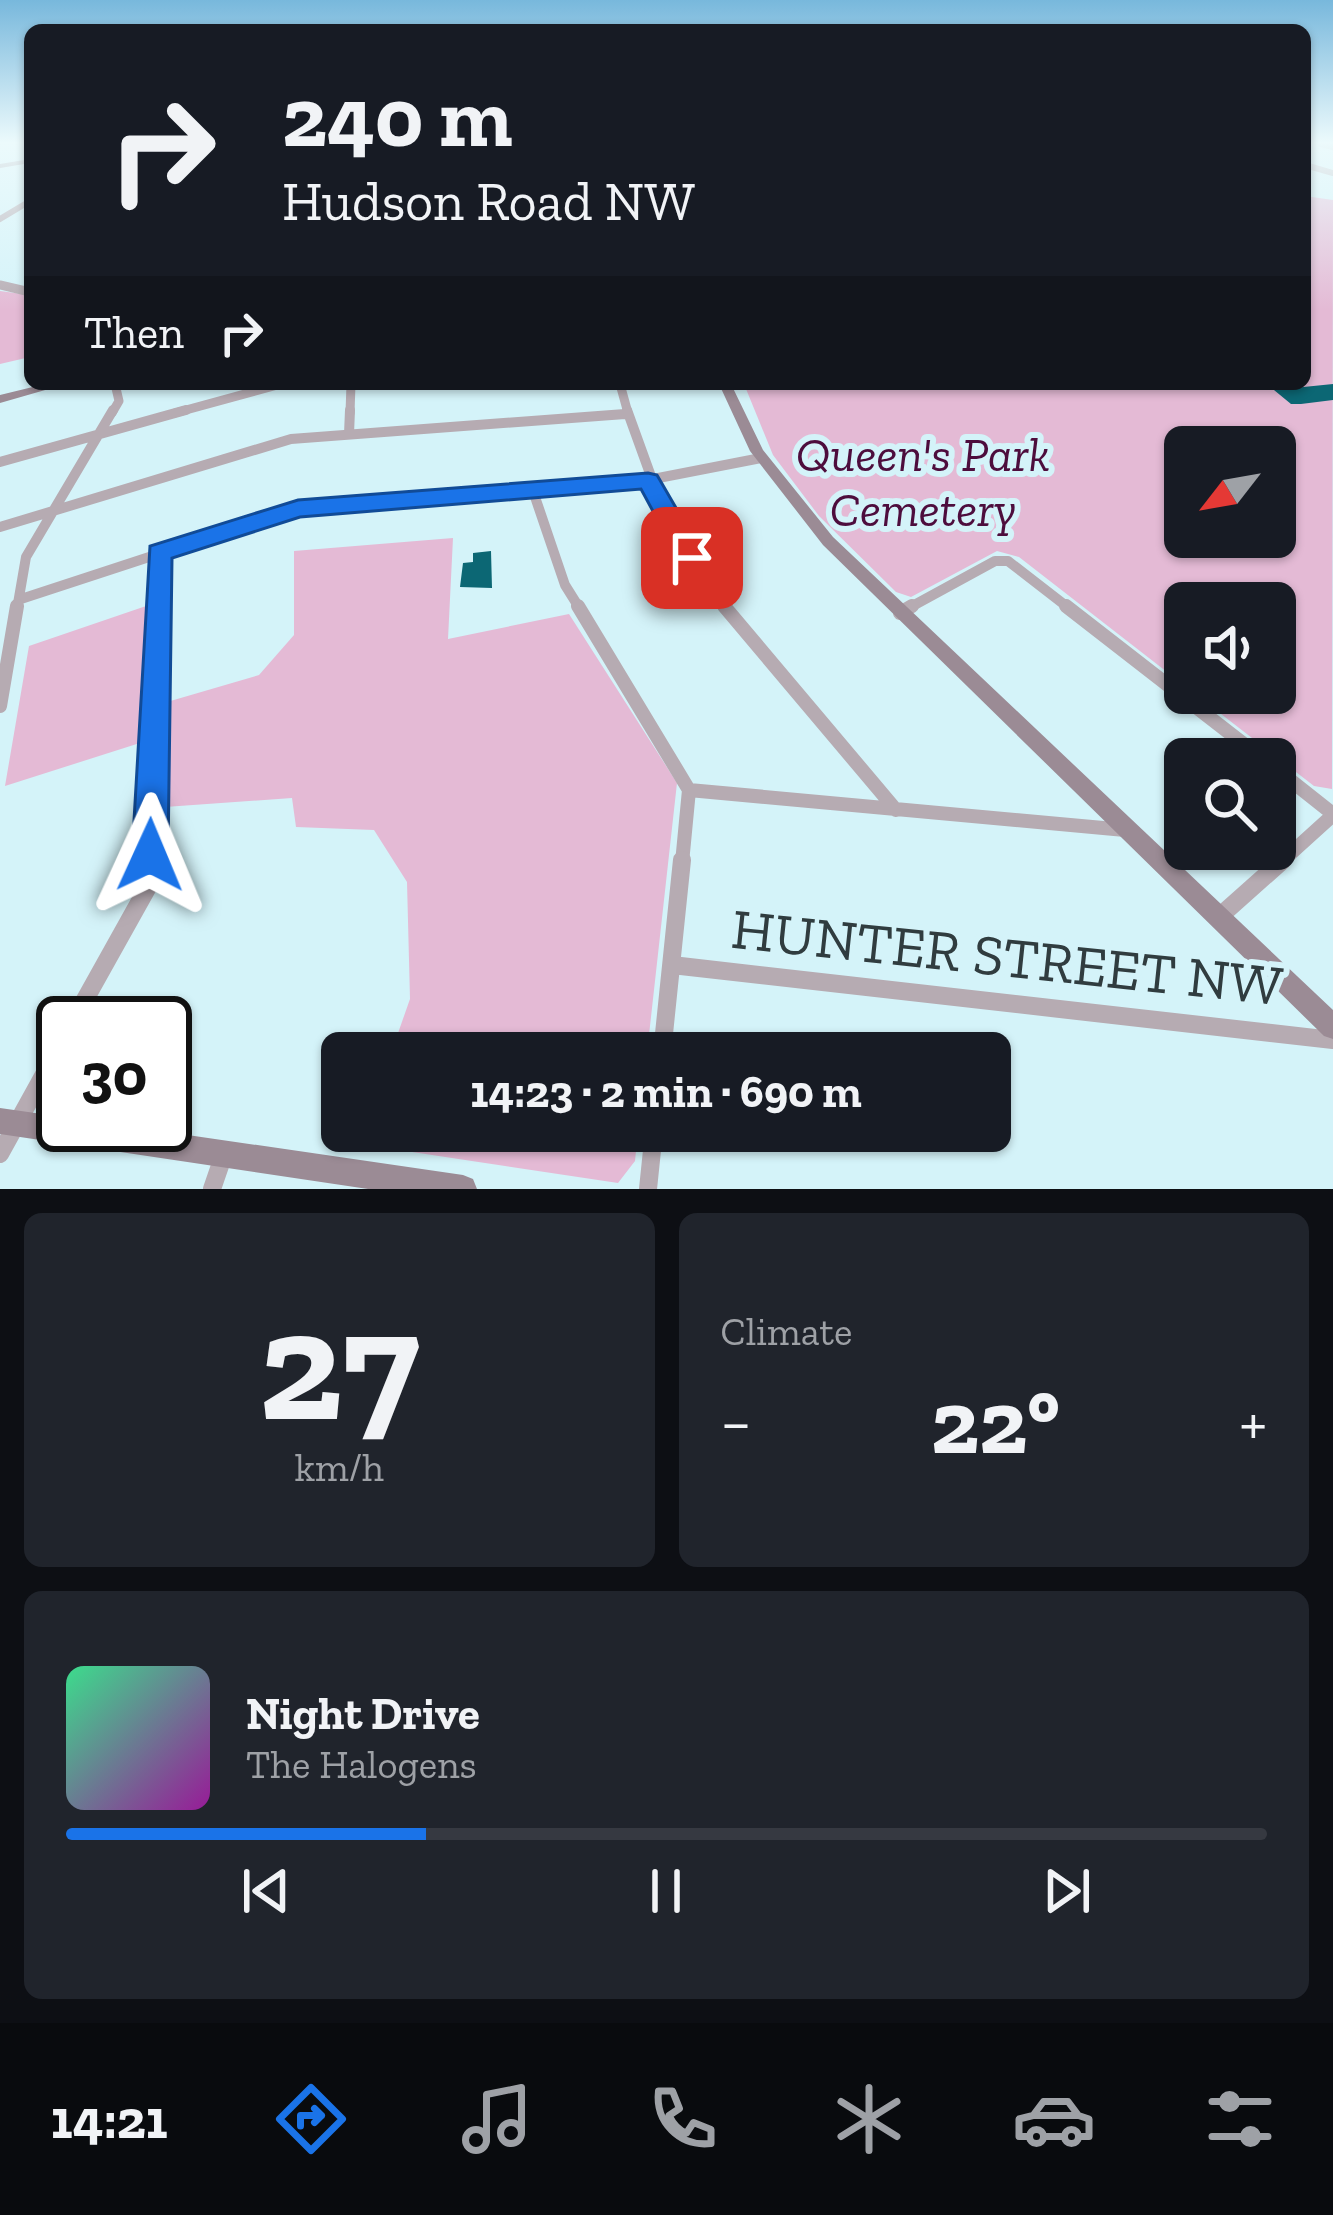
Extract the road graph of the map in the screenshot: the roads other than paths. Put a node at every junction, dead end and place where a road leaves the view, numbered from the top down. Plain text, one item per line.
1 (36, 390) edge
2 (116, 390) edge
3 (259, 390) edge
4 (351, 390) edge
5 (621, 390) edge
6 (728, 390) edge
7 (0, 399) edge
8 (626, 414) junction
9 (349, 434) junction
10 (98, 435) junction
11 (761, 458) junction
12 (0, 462) edge
13 (648, 480) junction
14 (533, 491) junction
15 (55, 511) junction
16 (0, 527) edge
17 (159, 553) junction
18 (21, 599) junction
19 (900, 613) junction
20 (0, 706) edge
21 (1236, 738) edge
22 (1296, 785) edge
23 (689, 790) junction
24 (896, 810) junction
25 (1333, 815) edge
26 (1126, 830) junction
27 (1218, 918) junction
28 (672, 965) junction
29 (88, 996) edge
30 (1333, 1027) edge
31 (664, 1032) edge
32 (1333, 1040) edge
33 (36, 1080) edge
34 (8, 1122) edge
35 (652, 1152) edge
36 (0, 1154) edge
37 (223, 1157) junction
38 (414, 1186) edge
39 (212, 1189) edge
40 (463, 1189) edge
41 (648, 1189) edge

1 - 7 street
2 - 10 street
3 - 10 street
4 - 9 street
5 - 8 street
6 - 11 street
8 - 9 street
8 - 13 street
9 - 15 street
10 - 12 street
10 - 15 street
11 - 13 street
11 - 19 street
13 - 14 street
13 - 24 street
14 - 17 street
14 - 23 street
15 - 16 street
15 - 18 street
17 - 18 street
17 - 29 street
18 - 20 street
19 - 21 street
19 - 26 street
22 - 25 street
23 - 24 street
23 - 28 street
24 - 26 street
25 - 27 street
26 - 27 street
27 - 30 street
28 - 31 street
28 - 32 street, HUNTER STREET NW
33 - 34 street
34 - 36 street
34 - 37 street
35 - 41 street
37 - 38 street
37 - 39 street
38 - 40 street

